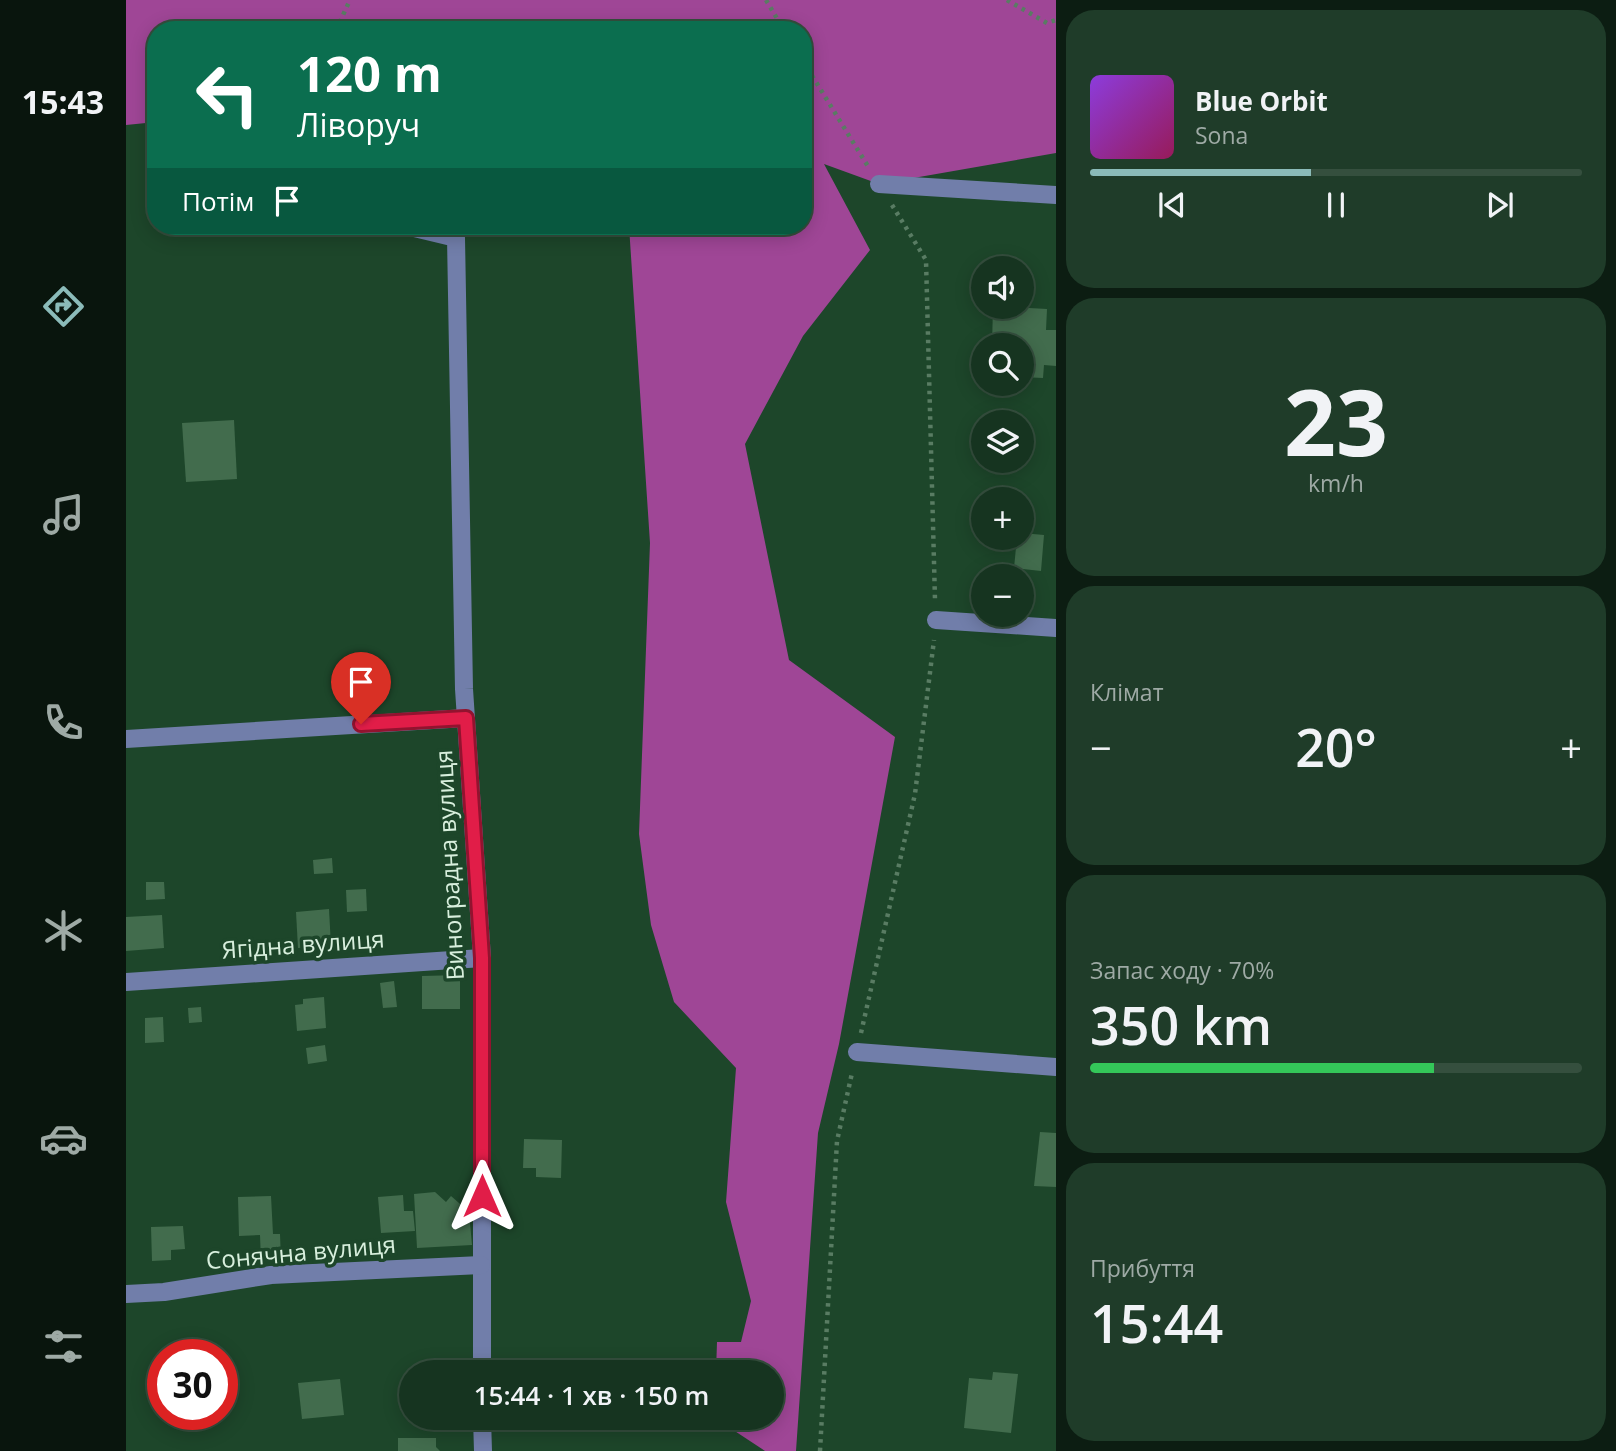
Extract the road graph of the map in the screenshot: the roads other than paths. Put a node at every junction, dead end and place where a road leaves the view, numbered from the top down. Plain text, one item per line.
1 (879, 184) road end
2 (1056, 195) edge
3 (444, 235) edge
4 (936, 620) road end
5 (1056, 628) edge
6 (466, 718) junction
7 (126, 739) edge
8 (482, 958) junction
9 (126, 982) edge
10 (857, 1052) road end
11 (1056, 1067) edge
12 (481, 1265) junction
13 (126, 1294) edge
14 (482, 1360) edge
15 (482, 1430) edge
16 (483, 1451) edge

1 - 2 street
3 - 6 street, Виноградна вулиця
4 - 5 street
6 - 7 street
6 - 8 street, Виноградна вулиця
8 - 9 street, Ягідна вулиця
8 - 12 street, Виноградна вулиця
10 - 11 street
12 - 13 street, Сонячна вулиця
12 - 14 street, Виноградна вулиця
15 - 16 street

